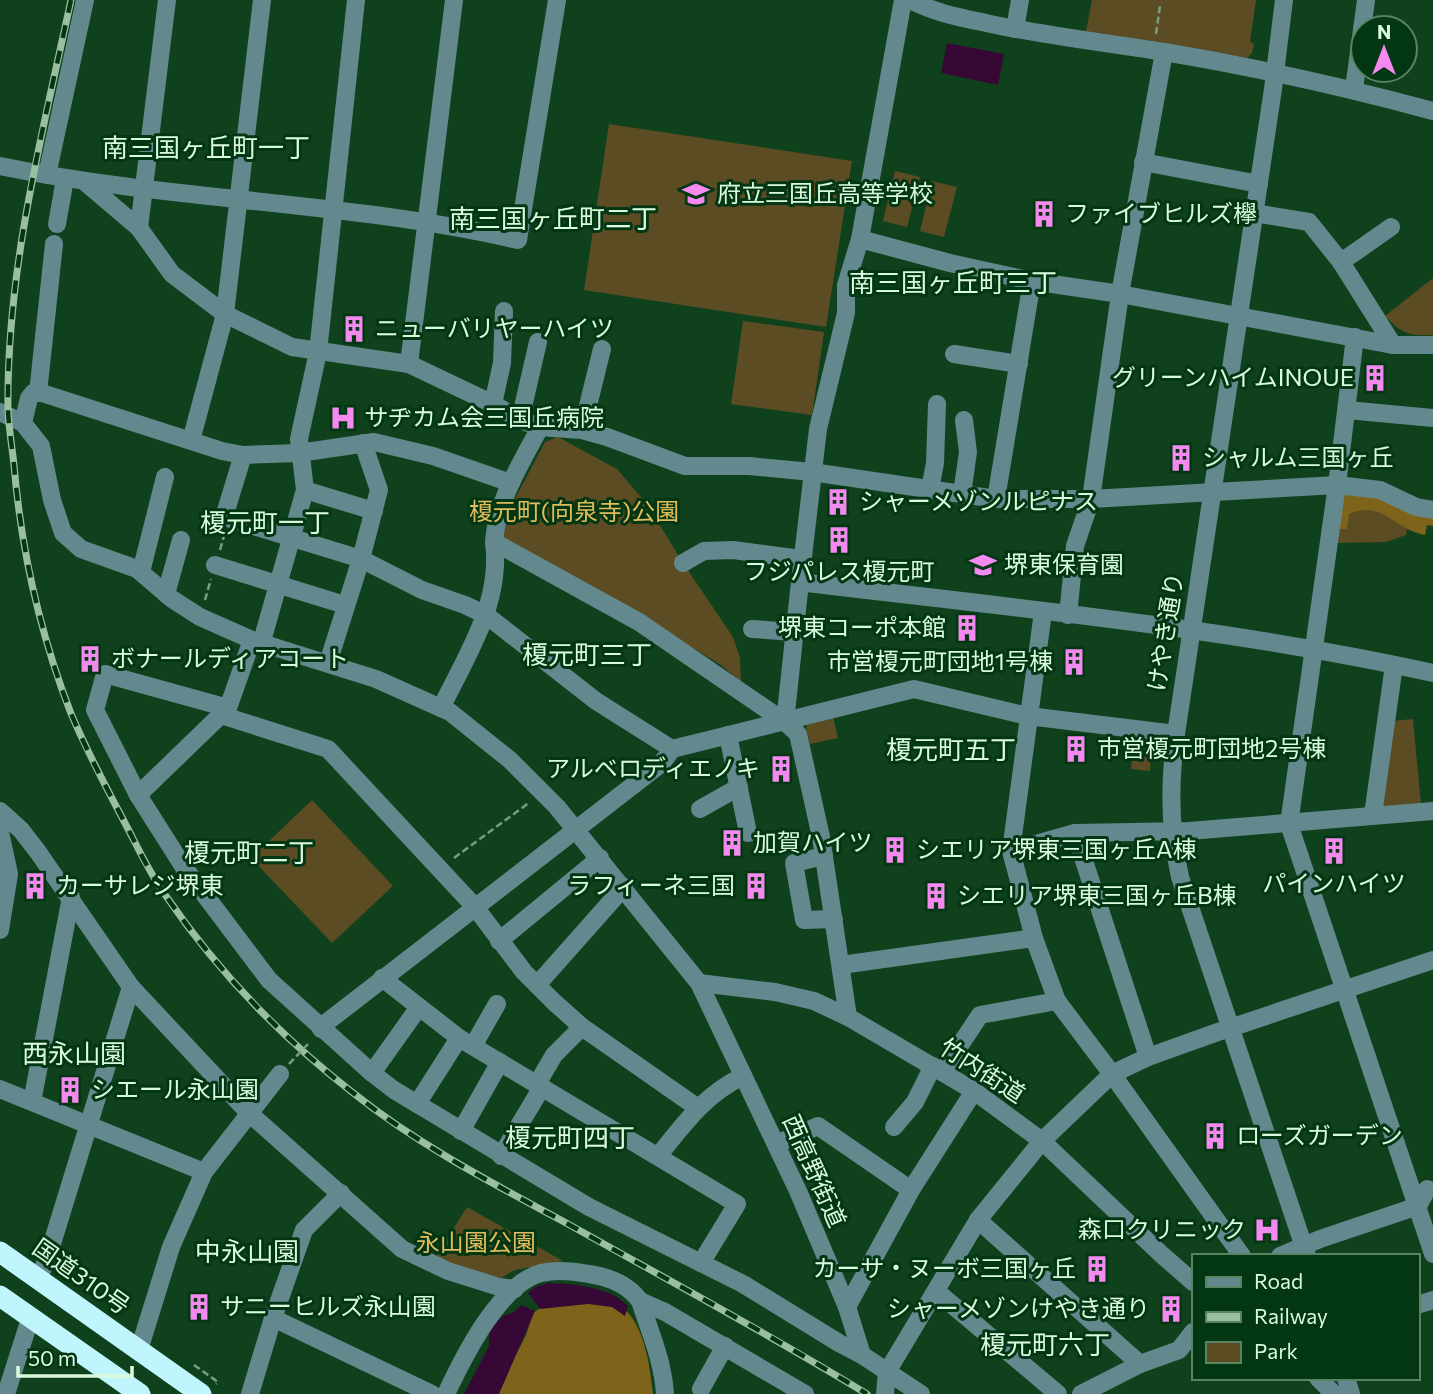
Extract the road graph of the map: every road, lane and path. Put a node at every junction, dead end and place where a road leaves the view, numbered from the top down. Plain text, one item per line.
1 (85, 0) edge
2 (167, 0) edge
3 (262, 0) edge
4 (356, 0) edge
5 (454, 0) edge
6 (557, 0) edge
7 (903, 0) edge
8 (910, 0) edge
9 (1020, 0) edge
10 (1284, 0) edge
11 (1366, 0) edge
12 (1160, 6) dead end
13 (1157, 25) dead end
14 (1015, 29) junction
15 (1164, 52) junction
16 (1275, 73) junction
17 (1354, 89) junction
18 (1433, 111) edge
19 (1143, 162) junction
20 (8, 167) edge
21 (47, 176) junction
22 (65, 179) junction
23 (86, 183) junction
24 (1259, 184) junction
25 (144, 188) junction
26 (238, 199) junction
27 (334, 209) junction
28 (1254, 213) junction
29 (426, 223) junction
30 (57, 224) dead end
31 (1391, 227) dead end
32 (139, 228) junction
33 (860, 239) junction
34 (54, 244) dead end
35 (1341, 262) junction
36 (1032, 281) junction
37 (1119, 294) junction
38 (504, 311) dead end
39 (225, 314) junction
40 (1238, 315) junction
41 (1354, 337) junction
42 (538, 342) dead end
43 (1393, 345) junction
44 (1433, 345) edge
45 (602, 349) dead end
46 (318, 352) junction
47 (954, 354) dead end
48 (410, 364) junction
49 (1019, 364) junction
50 (37, 393) junction
51 (493, 404) junction
52 (937, 404) dead end
53 (1347, 410) junction
54 (0, 412) edge
55 (1433, 418) edge
56 (520, 420) junction
57 (964, 420) dead end
58 (23, 423) junction
59 (540, 428) junction
60 (582, 430) junction
61 (192, 436) dead end
62 (363, 443) junction
63 (299, 453) junction
64 (243, 455) junction
65 (812, 472) junction
66 (165, 477) dead end
67 (511, 483) junction
68 (1337, 485) junction
69 (305, 489) junction
70 (930, 489) junction
71 (1213, 491) junction
72 (962, 494) junction
73 (996, 499) junction
74 (1091, 499) junction
75 (1433, 510) edge
76 (374, 511) junction
77 (293, 539) junction
78 (181, 540) dead end
79 (494, 541) junction
80 (361, 559) junction
81 (801, 559) junction
82 (682, 563) dead end
83 (215, 565) dead end
84 (141, 572) junction
85 (800, 582) junction
86 (279, 584) junction
87 (166, 594) junction
88 (345, 605) junction
89 (1043, 612) junction
90 (486, 615) junction
91 (1068, 615) junction
92 (752, 629) dead end
93 (1191, 629) junction
94 (794, 632) junction
95 (257, 641) junction
96 (1314, 649) junction
97 (328, 663) junction
98 (1394, 665) junction
99 (1433, 673) edge
100 (441, 708) junction
101 (225, 711) junction
102 (1028, 716) junction
103 (785, 722) junction
104 (1176, 734) junction
105 (728, 735) junction
106 (672, 749) junction
107 (739, 787) junction
108 (542, 792) junction
109 (138, 795) junction
110 (700, 809) dead end
111 (0, 811) edge
112 (1433, 811) edge
113 (1373, 815) junction
114 (1289, 824) junction
115 (576, 829) junction
116 (1172, 831) junction
117 (0, 832) edge
118 (748, 833) dead end
119 (1075, 833) junction
120 (1011, 851) junction
121 (824, 856) junction
122 (600, 858) junction
123 (440, 869) junction
124 (624, 887) junction
125 (71, 897) junction
126 (474, 907) junction
127 (834, 919) junction
128 (0, 930) edge
129 (1034, 938) junction
130 (499, 941) junction
131 (1433, 960) edge
132 (841, 965) junction
133 (382, 978) junction
134 (699, 983) junction
135 (537, 985) junction
136 (131, 987) junction
137 (1345, 990) junction
138 (1057, 1001) junction
139 (497, 1004) dead end
140 (419, 1007) junction
141 (848, 1017) junction
142 (582, 1027) junction
143 (1231, 1028) junction
144 (321, 1029) junction
145 (466, 1042) junction
146 (308, 1044) dead end
147 (1148, 1057) junction
148 (500, 1062) junction
149 (284, 1069) joint
150 (937, 1069) junction
151 (372, 1073) junction
152 (1112, 1074) junction
153 (743, 1076) junction
154 (540, 1086) junction
155 (0, 1089) edge
156 (974, 1091) junction
157 (32, 1102) junction
158 (417, 1104) junction
159 (698, 1108) junction
160 (249, 1112) junction
161 (88, 1125) junction
162 (894, 1127) dead end
163 (461, 1131) junction
164 (1042, 1141) junction
165 (776, 1144) junction
166 (501, 1156) junction
167 (658, 1156) junction
168 (204, 1172) junction
169 (1431, 1185) edge
170 (911, 1190) junction
171 (341, 1193) junction
172 (1418, 1206) junction
173 (978, 1220) junction
174 (1305, 1251) edge
175 (0, 1252) edge
176 (1241, 1254) edge
177 (1433, 1254) edge
178 (701, 1263) junction
179 (38, 1278) junction
180 (1192, 1281) edge
181 (515, 1289) junction
182 (936, 1291) junction
183 (0, 1296) edge
184 (640, 1301) junction
185 (847, 1307) junction
186 (272, 1318) junction
187 (30, 1319) junction
188 (1192, 1333) edge
189 (725, 1346) junction
190 (139, 1350) junction
191 (862, 1355) junction
192 (1140, 1364) junction
193 (194, 1365) dead end
194 (887, 1372) junction
195 (1320, 1380) edge
196 (209, 1388) edge
197 (701, 1389) dead end
198 (134, 1392) edge
199 (885, 1392) edge
200 (6, 1394) edge
201 (250, 1394) edge
202 (432, 1394) edge
203 (446, 1394) edge
204 (664, 1394) edge
205 (805, 1394) edge
206 (921, 1394) edge
207 (1058, 1394) edge
208 (1081, 1394) edge
209 (1334, 1394) edge

1 - 21 street
2 - 25 street
3 - 26 street
4 - 27 street
5 - 29 street
6 - 29 street
7 - 33 street
8 - 14 street
9 - 14 street
10 - 16 street, けやき通り
11 - 17 street
12 - 13 path
14 - 15 street
15 - 16 street
15 - 19 street
16 - 17 street
16 - 24 street, けやき通り
17 - 18 street
19 - 24 street
19 - 37 street
20 - 21 street
21 - 22 street
22 - 23 street
22 - 30 street
23 - 25 street
23 - 32 street
24 - 28 street, けやき通り
25 - 26 street
25 - 32 street
26 - 27 street
26 - 39 street
27 - 29 street
27 - 46 street
28 - 35 street
28 - 40 street, けやき通り
29 - 48 street
31 - 35 street
32 - 39 street
33 - 36 street
33 - 65 street
34 - 50 street
35 - 43 street
36 - 37 street
36 - 49 street
37 - 40 street
37 - 74 street
38 - 51 street
39 - 46 street
39 - 61 street
40 - 41 street
40 - 71 street, けやき通り
41 - 43 street
41 - 53 street
42 - 56 street
43 - 44 street
45 - 60 street
46 - 48 street
46 - 63 street
47 - 49 street
48 - 51 street
49 - 73 street
50 - 58 street
50 - 64 street
51 - 56 street
52 - 70 street
53 - 55 street
53 - 68 street
54 - 58 street
56 - 59 street
57 - 72 street
58 - 84 street, 西高野街道
59 - 60 street
59 - 67 street
60 - 65 street
62 - 63 street
62 - 67 street
62 - 76 street
63 - 64 street
63 - 69 street
64 - 77 street
65 - 70 street
65 - 81 street
66 - 84 street
67 - 79 street
68 - 71 street
68 - 75 street
68 - 96 street
69 - 76 street
69 - 77 street
70 - 72 street
71 - 74 street
71 - 93 street, けやき通り
72 - 73 street
73 - 74 street
74 - 91 street
76 - 80 street
77 - 80 street
77 - 86 street
78 - 87 street
79 - 90 street
79 - 103 street
80 - 88 street
80 - 90 street
81 - 82 street
81 - 85 street
83 - 86 street
84 - 87 street, 西高野街道
85 - 89 street
85 - 94 street
86 - 88 street
86 - 95 street
87 - 95 street, 西高野街道
88 - 97 street
89 - 91 street
89 - 102 street
90 - 100 street
90 - 106 street
91 - 93 street
92 - 94 street
93 - 96 street
93 - 104 street, けやき通り
94 - 103 street
95 - 97 street, 西高野街道
95 - 101 street
96 - 98 street
96 - 114 street
97 - 100 street, 西高野街道
98 - 99 street
98 - 113 street
100 - 108 street, 西高野街道
101 - 109 street
101 - 109 street
101 - 123 street
102 - 103 street
102 - 104 street
102 - 120 street
103 - 105 street
103 - 121 street
104 - 116 street, けやき通り
105 - 106 street
105 - 107 street
106 - 115 street
107 - 110 street
107 - 118 street
108 - 115 street, 西高野街道
108 - 123 path
109 - 144 street
111 - 125 street
112 - 113 street
113 - 114 street
114 - 116 street
114 - 137 street
115 - 122 street, 西高野街道
115 - 126 street
116 - 119 street
116 - 143 street, けやき通り
117 - 128 street
119 - 120 street
119 - 147 street
120 - 129 street
121 - 127 street
121 - 127 street
122 - 124 street, 西高野街道
122 - 130 street
123 - 126 street
124 - 134 street, 西高野街道
124 - 135 street
125 - 136 street
125 - 157 street
126 - 130 street
126 - 133 street
127 - 132 street
129 - 132 street
129 - 138 street
130 - 135 street
131 - 137 street
132 - 141 street
133 - 140 street
133 - 144 street
134 - 141 street, 竹内街道
134 - 153 street, 西高野街道
135 - 142 street
136 - 160 street
136 - 161 street
137 - 143 street
137 - 172 street
138 - 150 street
138 - 152 street
139 - 145 street
140 - 145 street
140 - 151 street
141 - 150 street, 竹内街道
142 - 154 street
142 - 159 street
143 - 147 street
143 - 174 street, けやき通り
144 - 151 street
145 - 148 street
145 - 158 street
146 - 149 path, bridge
147 - 152 street
148 - 154 street
148 - 163 street
149 - 160 street
150 - 156 street, 竹内街道
150 - 162 street
151 - 158 street
152 - 164 street
152 - 176 street
153 - 159 street
153 - 165 street, 西高野街道
154 - 166 street
154 - 167 street
155 - 157 street
156 - 164 street, 竹内街道
156 - 170 street
157 - 161 street
158 - 163 street
159 - 167 street
160 - 168 street
160 - 171 street
161 - 168 street
161 - 179 street
163 - 166 street
164 - 173 street
164 - 180 street, 竹内街道
165 - 170 street
165 - 185 street, 西高野街道
166 - 178 street
167 - 178 street
168 - 190 street
169 - 172 street
170 - 185 street
171 - 181 street
171 - 186 street
172 - 174 street
172 - 177 street
173 - 182 street
173 - 192 street
175 - 179 highway, 国道310号
178 - 191 street
179 - 190 highway, 国道310号
181 - 184 street
181 - 203 street
182 - 194 street
182 - 207 street
183 - 187 highway
184 - 189 street
184 - 204 street
185 - 191 street, 西高野街道
186 - 201 street
186 - 202 street
187 - 198 highway
187 - 200 street
188 - 192 street
189 - 197 street
189 - 205 street
190 - 196 highway, 国道310号
191 - 194 street
192 - 208 street
193 - 196 path
194 - 199 street
194 - 206 street
195 - 209 street

